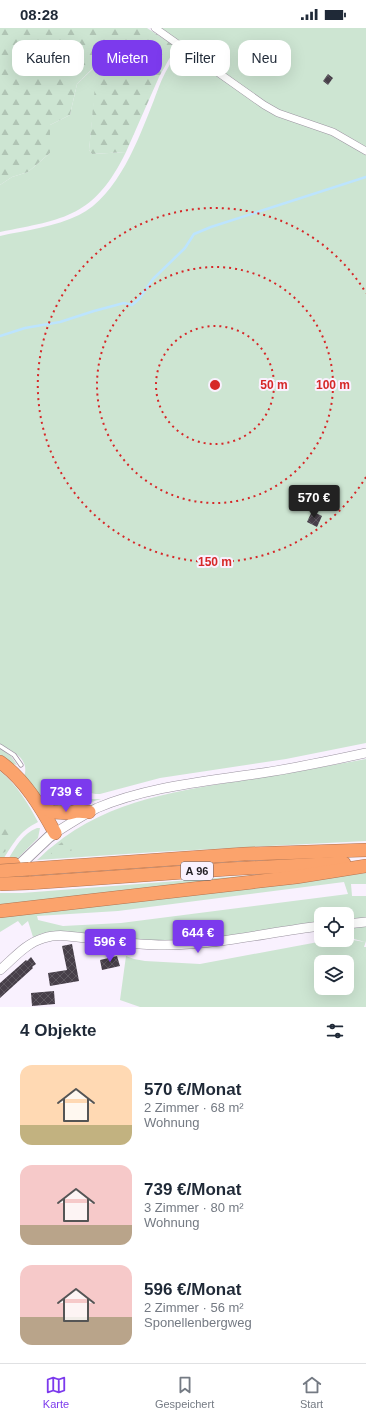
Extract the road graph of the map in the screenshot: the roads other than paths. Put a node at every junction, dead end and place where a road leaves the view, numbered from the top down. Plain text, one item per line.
1 (155, 28) edge
2 (366, 151) edge
3 (0, 746) edge
4 (366, 753) edge
5 (0, 762) edge
6 (21, 765) dead end
7 (37, 803) junction
8 (89, 812) junction
9 (55, 833) junction
10 (366, 850) edge
11 (366, 862) edge
12 (0, 864) edge
13 (366, 866) edge
14 (35, 869) junction
15 (0, 871) edge
16 (0, 884) edge
17 (0, 911) edge
18 (366, 922) edge
19 (354, 923) edge
20 (314, 927) edge
21 (0, 970) edge

1 - 2 street
3 - 6 lane
4 - 8 street
5 - 7 highway
7 - 8 highway
7 - 9 highway
8 - 9 street
9 - 16 main road
10 - 14 highway, A 96
11 - 16 highway, A 96, bridge
12 - 14 highway
13 - 17 highway, A 96
14 - 15 highway, A 96, bridge
18 - 19 street
20 - 21 street

